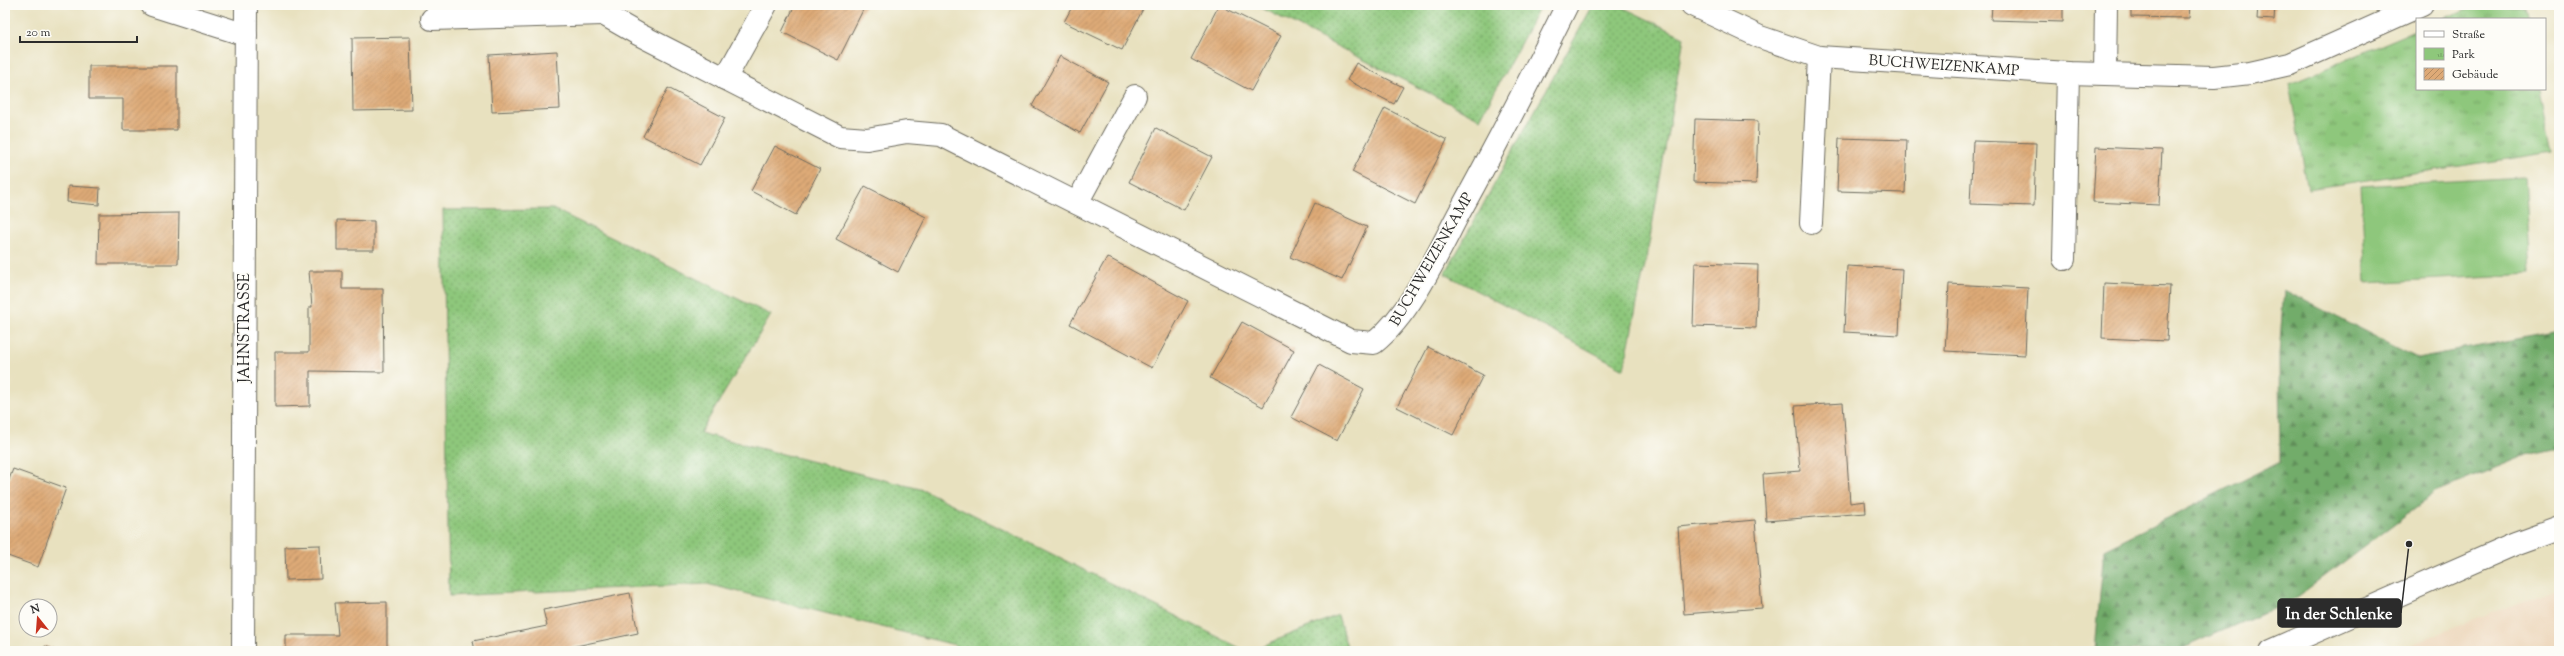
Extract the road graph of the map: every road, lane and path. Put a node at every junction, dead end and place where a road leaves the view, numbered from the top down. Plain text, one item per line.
1 (152, 5) edge
2 (246, 5) edge
3 (766, 5) edge
4 (1567, 5) edge
5 (1692, 5) edge
6 (2106, 5) edge
7 (2422, 5) edge
8 (603, 9) edge
9 (432, 20) dead end
10 (246, 35) junction
11 (1819, 57) junction
12 (2068, 73) junction
13 (2105, 74) junction
14 (725, 79) junction
15 (1135, 96) dead end
16 (1077, 203) junction
17 (1811, 223) dead end
18 (2064, 259) dead end
19 (2559, 528) edge
20 (243, 651) edge
21 (2271, 651) edge

1 - 10 street
2 - 10 street, JAHNSTRASSE
3 - 14 street
4 - 16 street, BUCHWEIZENKAMP
5 - 11 street, BUCHWEIZENKAMP
6 - 13 street
7 - 13 street, BUCHWEIZENKAMP
8 - 9 street, BUCHWEIZENKAMP
8 - 14 street, BUCHWEIZENKAMP
10 - 20 street, JAHNSTRASSE
11 - 12 street, BUCHWEIZENKAMP
11 - 17 street
12 - 13 street, BUCHWEIZENKAMP
12 - 18 street
14 - 16 street, BUCHWEIZENKAMP
15 - 16 street
19 - 21 street

